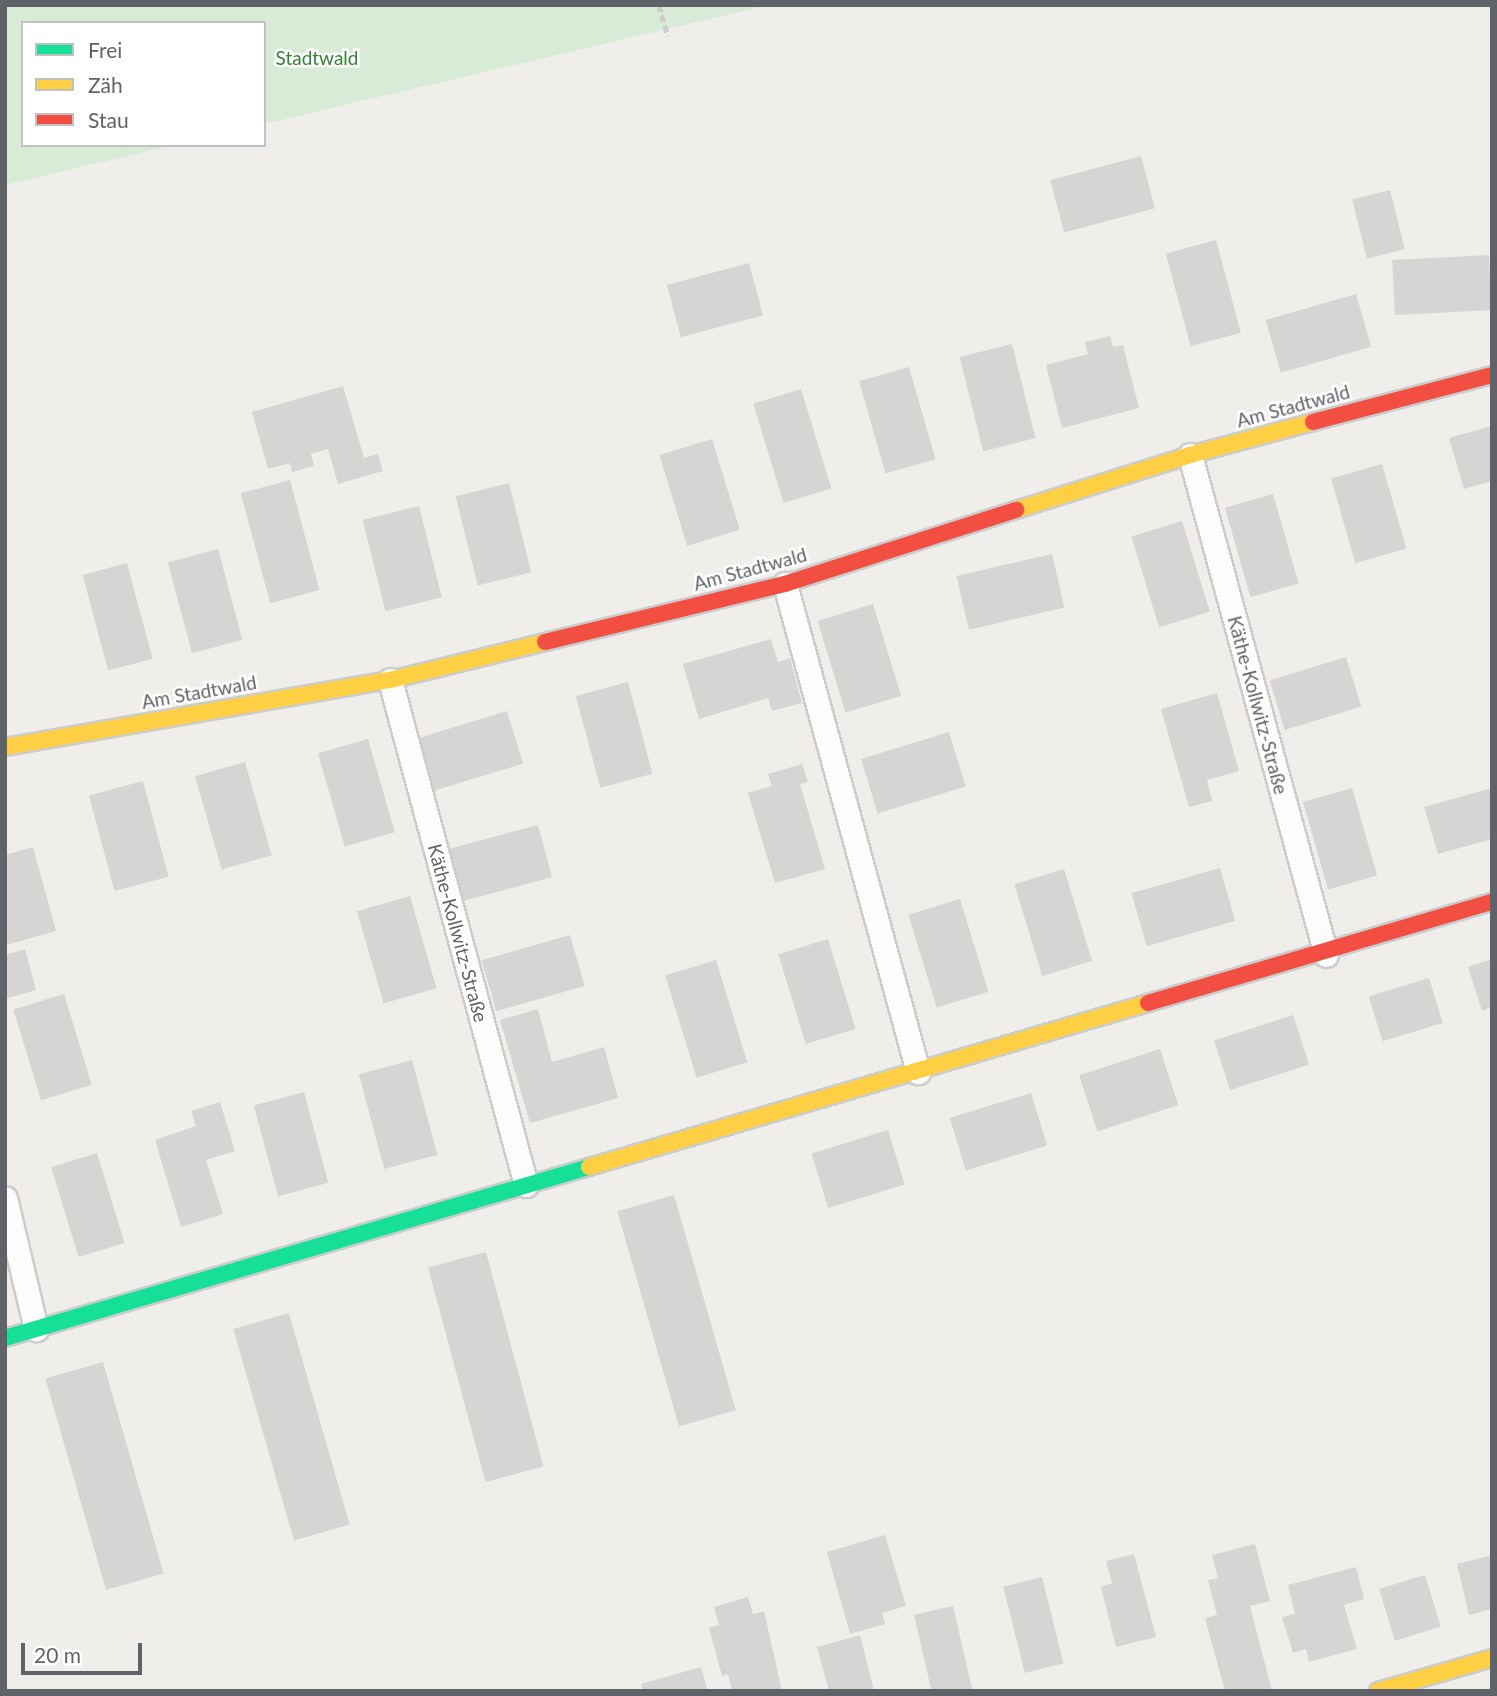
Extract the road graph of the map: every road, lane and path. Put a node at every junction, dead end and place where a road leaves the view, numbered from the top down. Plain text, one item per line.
1 (659, 5) edge
2 (668, 36) dead end
3 (1492, 375) edge
4 (1190, 455) junction
5 (785, 584) junction
6 (390, 680) junction
7 (5, 747) edge
8 (1492, 902) edge
9 (1326, 955) junction
10 (918, 1072) junction
11 (526, 1185) junction
12 (5, 1198) edge
13 (36, 1329) junction
14 (5, 1338) edge
15 (1492, 1658) edge
16 (1378, 1691) edge

1 - 2 path
3 - 4 street, Am Stadtwald
4 - 5 street, Am Stadtwald
4 - 9 lane, Käthe-Kollwitz-Straße
5 - 6 street, Am Stadtwald
5 - 10 lane
6 - 7 street, Am Stadtwald
6 - 11 lane, Käthe-Kollwitz-Straße
8 - 9 street
9 - 10 street
10 - 11 street
11 - 13 street
12 - 13 lane
13 - 14 street
15 - 16 street

